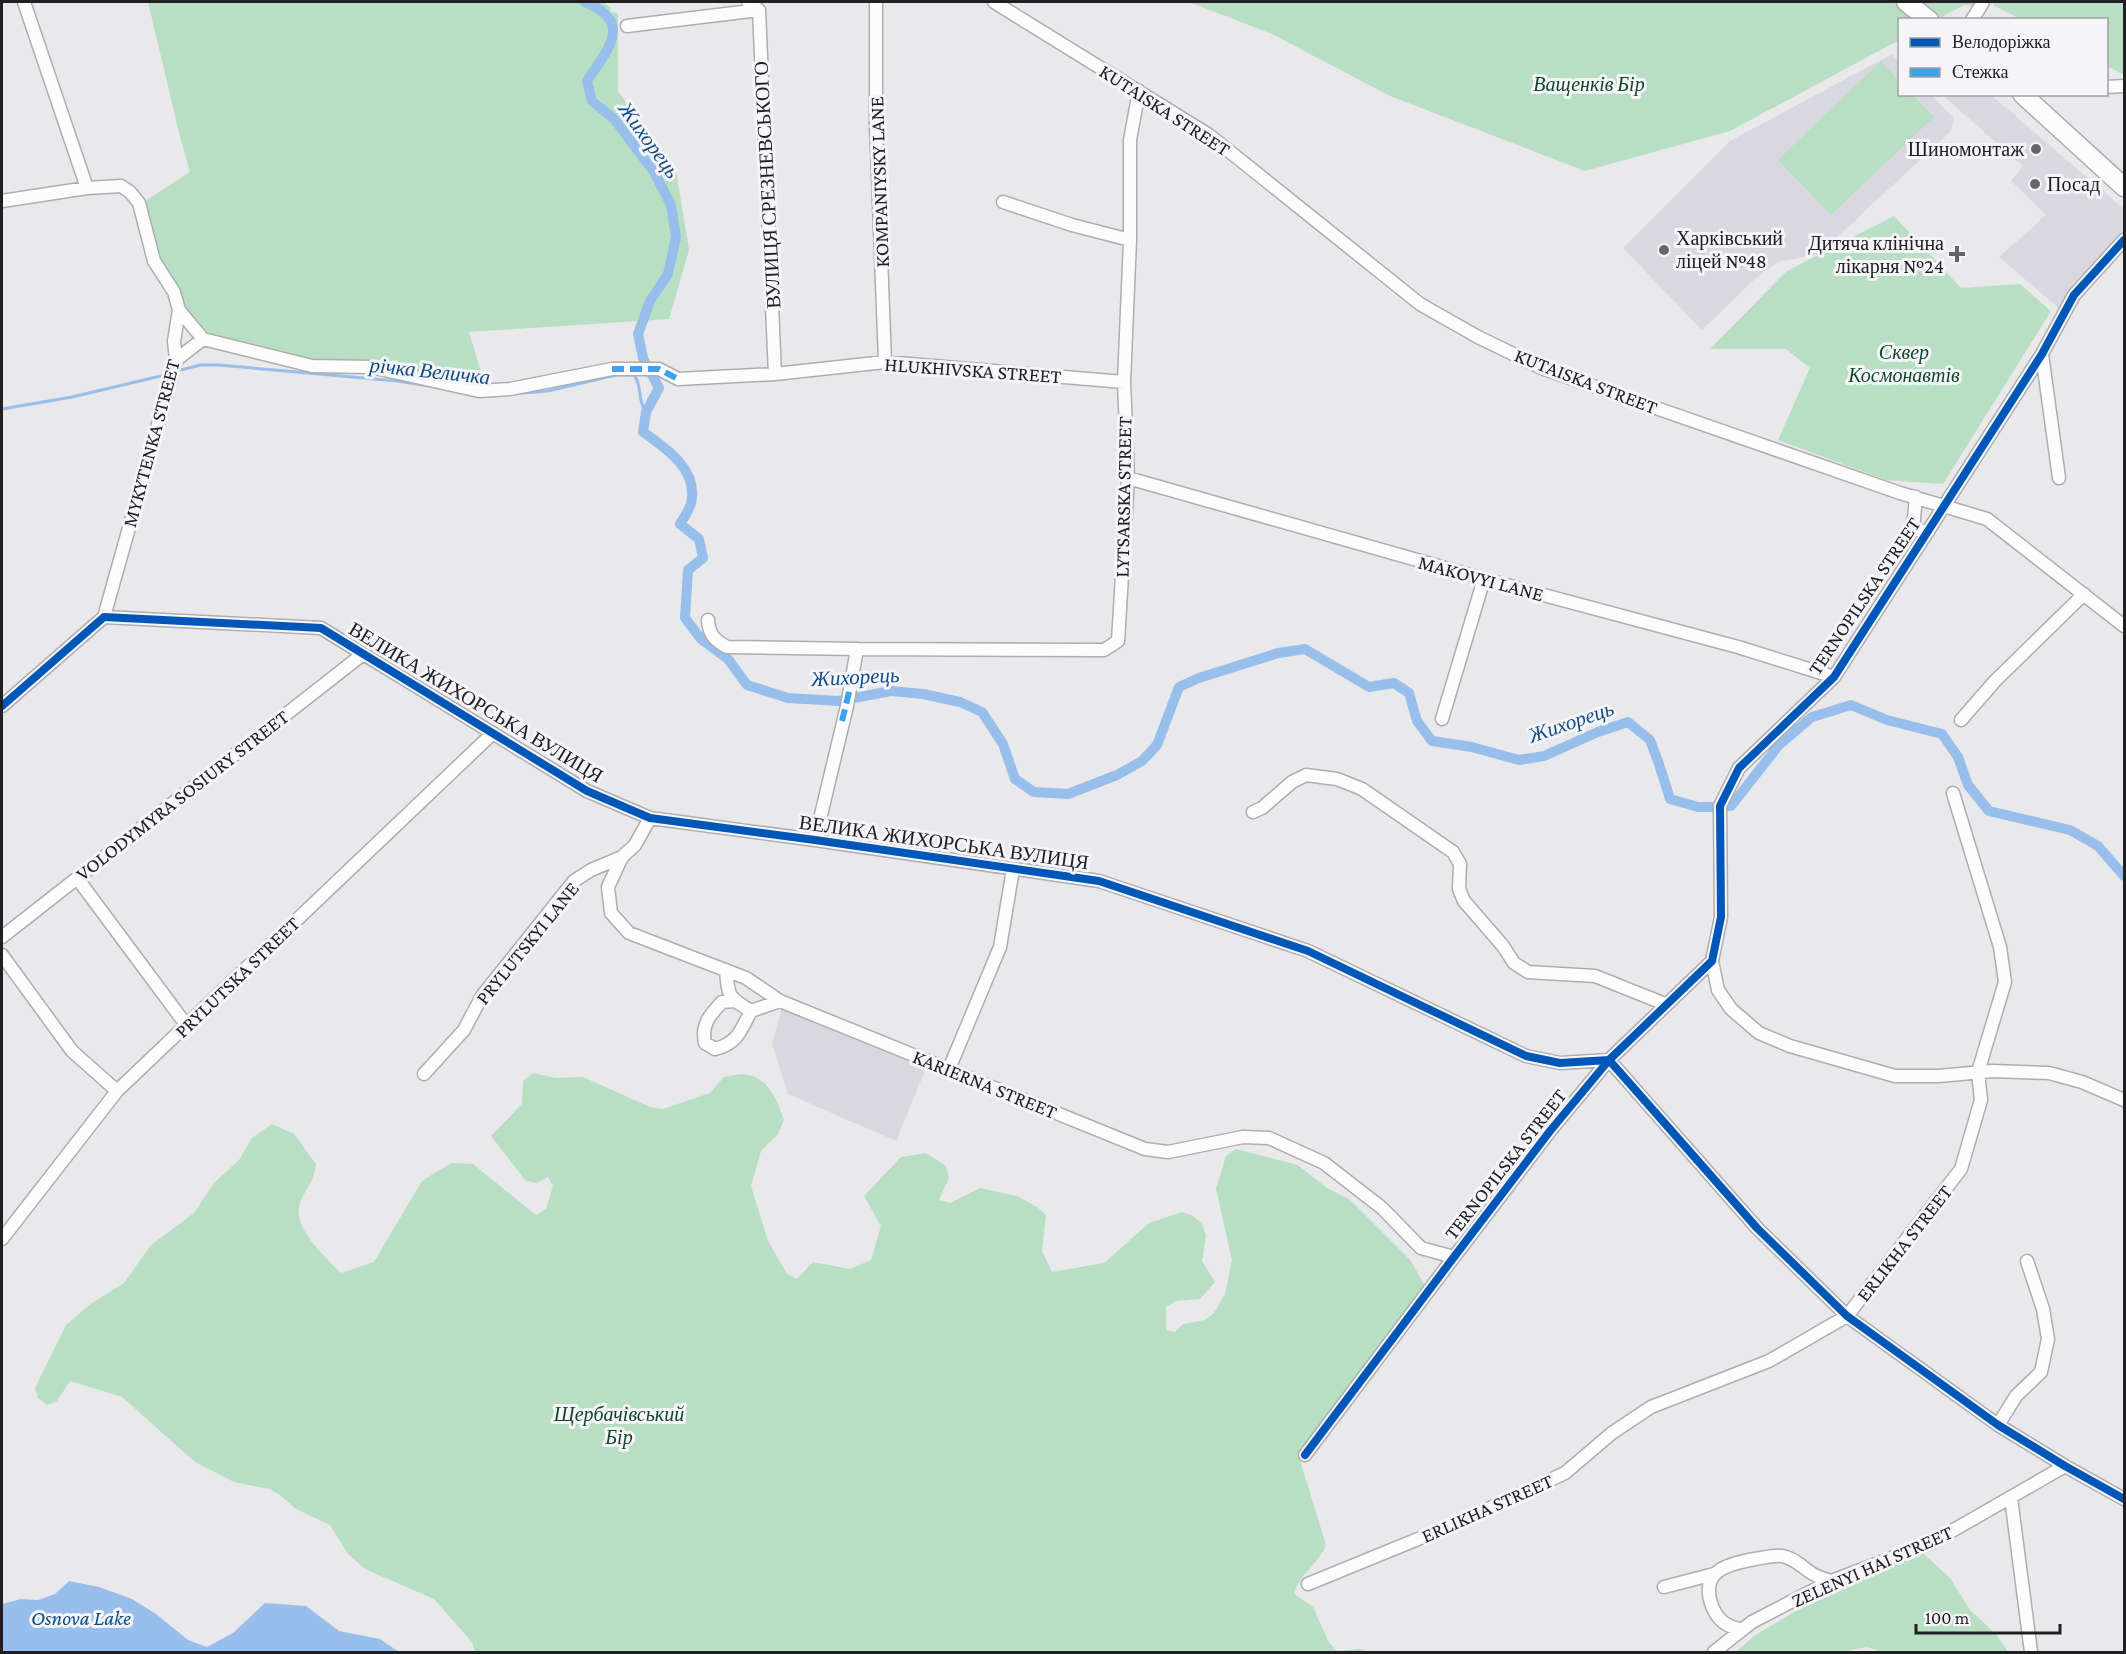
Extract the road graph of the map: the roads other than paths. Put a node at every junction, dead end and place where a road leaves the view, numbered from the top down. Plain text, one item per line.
1 (24, 2) edge
2 (748, 2) edge
3 (876, 2) edge
4 (994, 2) edge
5 (1906, 2) edge
6 (1983, 2) edge
7 (759, 10) junction
8 (1926, 18) edge
9 (1973, 18) edge
10 (627, 26) dead end
11 (2124, 86) edge
12 (2108, 87) edge
13 (1140, 91) junction
14 (2024, 96) edge
15 (2124, 187) edge
16 (87, 188) junction
17 (2, 201) edge
18 (1003, 202) dead end
19 (1130, 240) junction
20 (2124, 240) edge
21 (179, 310) junction
22 (203, 339) junction
23 (2042, 354) junction
24 (176, 360) junction
25 (885, 362) junction
26 (776, 374) junction
27 (1124, 382) junction
28 (1128, 478) junction
29 (2059, 478) dead end
30 (1906, 495) junction
31 (1945, 506) junction
32 (1928, 532) junction
33 (1484, 579) junction
34 (2084, 594) junction
35 (104, 617) junction
36 (708, 620) dead end
37 (2124, 626) edge
38 (857, 649) junction
39 (363, 654) junction
40 (1834, 676) junction
41 (2, 706) edge
42 (1442, 719) dead end
43 (1961, 720) dead end
44 (493, 733) junction
45 (1953, 793) dead end
46 (1253, 812) dead end
47 (650, 818) junction
48 (815, 840) junction
49 (622, 857) junction
50 (1013, 869) junction
51 (76, 878) junction
52 (2, 937) edge
53 (2, 955) edge
54 (1712, 961) junction
55 (726, 970) junction
56 (734, 1001) junction
57 (780, 1001) junction
58 (1665, 1004) junction
59 (751, 1011) junction
60 (187, 1026) junction
61 (1609, 1060) junction
62 (949, 1069) junction
63 (1978, 1072) junction
64 (424, 1074) dead end
65 (117, 1091) junction
66 (2124, 1100) edge
67 (2, 1239) edge
68 (1454, 1257) junction
69 (2027, 1261) dead end
70 (1847, 1316) junction
71 (1998, 1425) junction
72 (1305, 1455) dead end
73 (2065, 1466) junction
74 (2011, 1498) junction
75 (2124, 1499) edge
76 (1714, 1574) junction
77 (1831, 1581) junction
78 (1308, 1584) dead end
79 (1664, 1587) dead end
80 (1742, 1630) junction
81 (1714, 1653) edge
82 (2031, 1653) edge

1 - 16 street
2 - 7 street
3 - 25 street, KOMPANIYSKY LANE
4 - 13 street, KUTAISKA STREET
5 - 8 highway
6 - 9 street
7 - 10 street
7 - 26 street, ВУЛИЦЯ СРЕЗНЕВСЬКОГО
11 - 12 street
13 - 19 street, LYTSARSKA STREET
13 - 30 street, KUTAISKA STREET
14 - 15 highway
16 - 17 street
16 - 21 street
18 - 19 street
19 - 27 street, LYTSARSKA STREET
20 - 23 street, TERNOPILSKA STREET
21 - 22 street
21 - 24 street, MYKYTENKA STREET
22 - 24 street
22 - 26 street, HLUKHIVSKA STREET
23 - 29 street
23 - 31 street, TERNOPILSKA STREET
24 - 35 street, MYKYTENKA STREET
25 - 26 street, HLUKHIVSKA STREET
25 - 27 street, HLUKHIVSKA STREET
27 - 28 street, LYTSARSKA STREET
28 - 33 street, MAKOVYI LANE
28 - 38 street, LYTSARSKA STREET
30 - 31 street, KUTAISKA STREET
30 - 32 street
31 - 32 street, TERNOPILSKA STREET
31 - 34 street, KUTAISKA STREET
32 - 40 street, TERNOPILSKA STREET
33 - 40 street, MAKOVYI LANE
33 - 42 street
34 - 37 street, KUTAISKA STREET
34 - 43 street
35 - 39 street, ВЕЛИКА ЖИХОРСЬКА ВУЛИЦЯ
35 - 41 street
36 - 38 street, LYTSARSKA STREET
38 - 48 street
39 - 44 street, ВЕЛИКА ЖИХОРСЬКА ВУЛИЦЯ
39 - 51 street, VOLODYMYRA SOSIURY STREET
40 - 54 street, TERNOPILSKA STREET
44 - 47 street, ВЕЛИКА ЖИХОРСЬКА ВУЛИЦЯ
44 - 60 street, PRYLUTSKA STREET
45 - 63 street, ERLIKHA STREET
46 - 58 street
47 - 48 street, ВЕЛИКА ЖИХОРСЬКА ВУЛИЦЯ
47 - 49 street, KARIERNA STREET
48 - 50 street, ВЕЛИКА ЖИХОРСЬКА ВУЛИЦЯ
49 - 55 street, KARIERNA STREET
49 - 64 street, PRYLUTSKYI LANE
50 - 61 street, ВЕЛИКА ЖИХОРСЬКА ВУЛИЦЯ
50 - 62 street
51 - 52 street, VOLODYMYRA SOSIURY STREET
51 - 60 street
53 - 65 street
54 - 58 street, TERNOPILSKA STREET
54 - 63 street
55 - 56 street
55 - 57 street, KARIERNA STREET
56 - 59 street
56 - 59 street
57 - 59 street
57 - 62 street, KARIERNA STREET
58 - 61 street, TERNOPILSKA STREET
60 - 65 street, PRYLUTSKA STREET
61 - 68 street, TERNOPILSKA STREET
61 - 70 street
62 - 68 street, KARIERNA STREET
63 - 66 street
63 - 70 street, ERLIKHA STREET
65 - 67 street, PRYLUTSKA STREET
68 - 72 street, TERNOPILSKA STREET
69 - 71 street
70 - 71 street
70 - 78 street, ERLIKHA STREET
71 - 73 street
73 - 74 street, ZELENYI HAI STREET
73 - 75 street
74 - 77 street, ZELENYI HAI STREET
74 - 82 street
76 - 77 street
76 - 79 street
76 - 80 street
77 - 80 street, ZELENYI HAI STREET
80 - 81 street, ZELENYI HAI STREET

